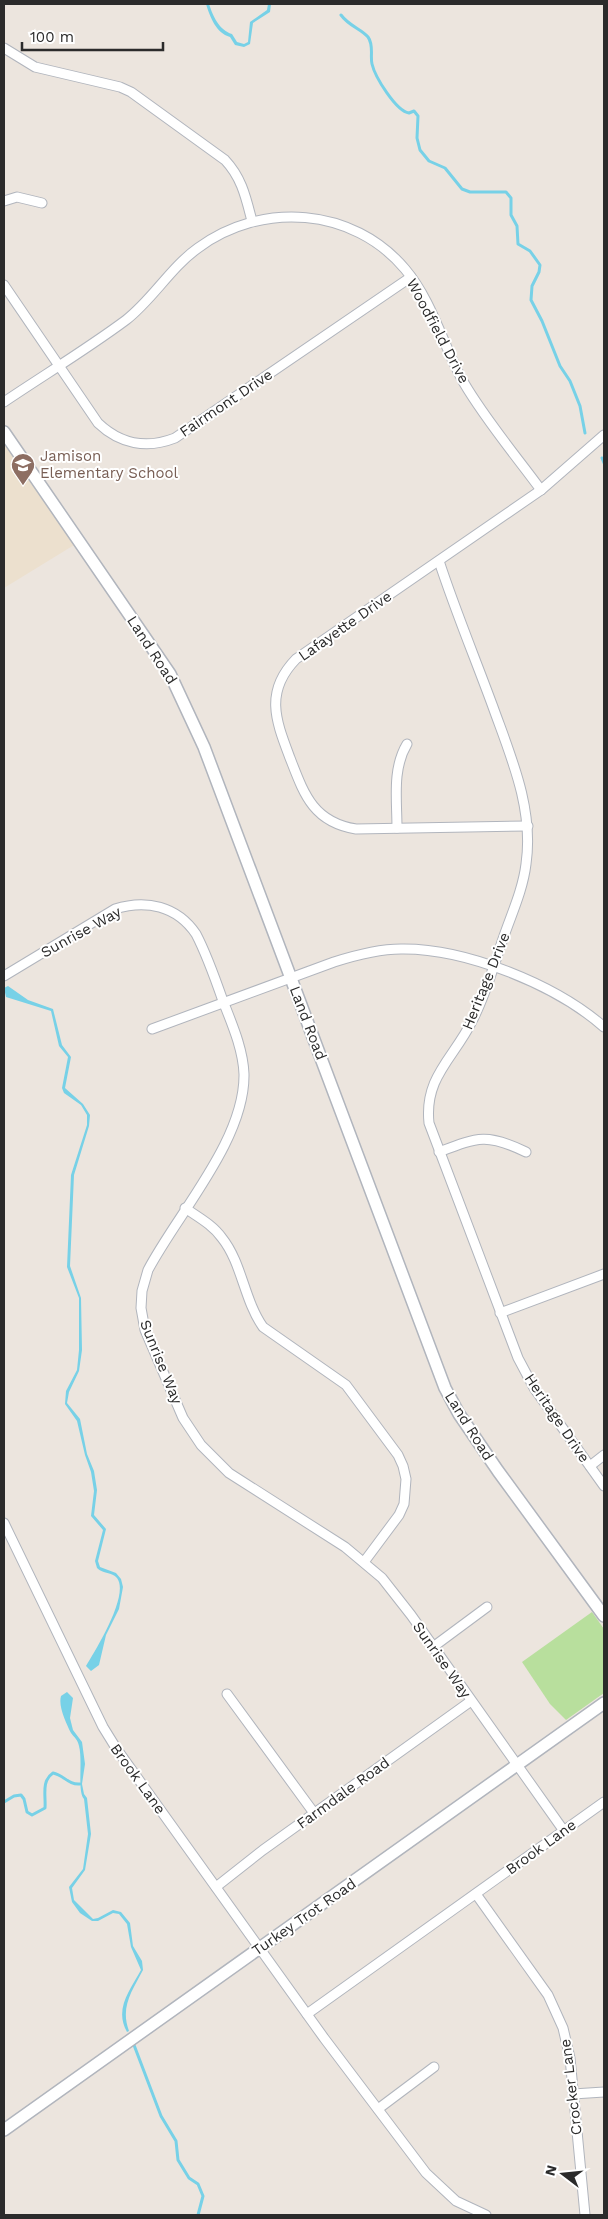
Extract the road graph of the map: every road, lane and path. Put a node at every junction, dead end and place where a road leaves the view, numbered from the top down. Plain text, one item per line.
1 (4, 48) edge
2 (4, 201) edge
3 (42, 203) dead end
4 (252, 221) junction
5 (411, 277) junction
6 (4, 285) edge
7 (58, 366) junction
8 (4, 402) edge
9 (4, 432) edge
10 (604, 435) edge
11 (540, 490) junction
12 (439, 561) junction
13 (407, 744) dead end
14 (528, 826) junction
15 (397, 828) junction
16 (493, 968) junction
17 (4, 976) edge
18 (291, 978) junction
19 (224, 1004) junction
20 (604, 1027) edge
21 (152, 1029) dead end
22 (439, 1152) junction
23 (526, 1152) dead end
24 (185, 1208) junction
25 (604, 1274) edge
26 (500, 1313) junction
27 (604, 1455) edge
28 (590, 1466) junction
29 (604, 1486) edge
30 (4, 1523) edge
31 (364, 1562) junction
32 (487, 1607) dead end
33 (604, 1616) edge
34 (433, 1647) junction
35 (227, 1694) dead end
36 (471, 1701) junction
37 (604, 1703) edge
38 (516, 1766) junction
39 (604, 1802) edge
40 (314, 1814) junction
41 (564, 1830) junction
42 (216, 1887) junction
43 (476, 1894) junction
44 (260, 1948) junction
45 (307, 2014) junction
46 (434, 2068) dead end
47 (604, 2092) edge
48 (573, 2094) junction
49 (378, 2109) junction
50 (4, 2130) edge
51 (486, 2215) edge
52 (584, 2215) edge

1 - 4 street
2 - 3 street
4 - 5 street, Woodfield Drive
4 - 7 street, Woodfield Drive
5 - 7 street, Fairmont Drive
5 - 11 street, Woodfield Drive
6 - 7 street, Fairmont Drive
7 - 8 street, Woodfield Drive
9 - 18 street, Land Road
10 - 11 street, Lafayette Drive
11 - 12 street, Lafayette Drive
12 - 14 street, Heritage Drive
12 - 15 street, Lafayette Drive
13 - 15 street
14 - 15 street, Lafayette Drive
14 - 16 street, Heritage Drive
16 - 18 street
16 - 20 street
16 - 22 street, Heritage Drive
17 - 19 street, Sunrise Way
18 - 19 street
18 - 33 street, Land Road
19 - 21 street
19 - 24 street, Sunrise Way
22 - 23 street
22 - 26 street, Heritage Drive
24 - 31 street
24 - 31 street, Sunrise Way
25 - 26 street
26 - 28 street, Heritage Drive
27 - 28 street
28 - 29 street, Heritage Drive
30 - 42 street, Brook Lane
31 - 34 street, Sunrise Way
32 - 34 street
34 - 36 street, Sunrise Way
35 - 40 street
36 - 38 street, Sunrise Way
36 - 40 street, Farmdale Road
37 - 38 street, Turkey Trot Road
38 - 41 street, Sunrise Way
38 - 44 street, Turkey Trot Road
39 - 41 street, Brook Lane
40 - 42 street, Farmdale Road
41 - 43 street, Brook Lane
42 - 44 street, Brook Lane
43 - 45 street, Brook Lane
43 - 48 street, Crocker Lane
44 - 45 street, Brook Lane
44 - 50 street, Turkey Trot Road
45 - 49 street, Brook Lane
46 - 49 street
47 - 48 street
48 - 52 street, Crocker Lane
49 - 51 street, Brook Lane

